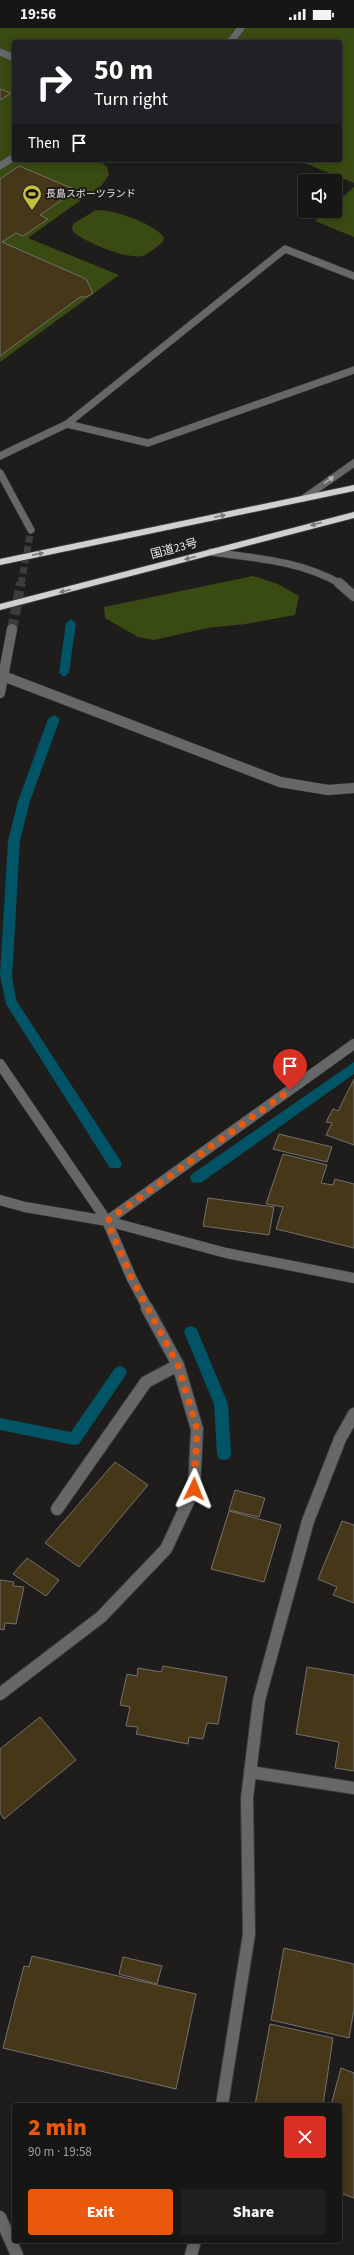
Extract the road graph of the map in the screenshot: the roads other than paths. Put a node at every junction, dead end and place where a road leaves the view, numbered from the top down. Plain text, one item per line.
1 (241, 28) edge
2 (232, 40) edge
3 (0, 52) edge
4 (12, 57) edge
5 (12, 158) edge
6 (0, 166) edge
7 (354, 276) edge
8 (354, 370) edge
9 (67, 424) junction
10 (0, 456) edge
11 (354, 463) edge
12 (0, 473) edge
13 (354, 488) edge
14 (304, 498) junction
15 (354, 516) edge
16 (30, 530) tunnel mouth
17 (211, 552) junction
18 (0, 562) edge
19 (354, 596) edge
20 (0, 607) edge
21 (12, 629) tunnel mouth
22 (3, 676) junction
23 (0, 693) edge
24 (354, 788) edge
25 (354, 1044) edge
26 (0, 1064) edge
27 (0, 1200) edge
28 (107, 1221) junction
29 (354, 1278) edge
30 (178, 1365) junction
31 (354, 1414) edge
32 (57, 1508) dead end
33 (0, 1694) edge
34 (250, 1772) junction
35 (354, 1788) edge
36 (222, 2103) edge
37 (0, 2217) edge
38 (194, 2243) edge
39 (17, 2255) edge
40 (191, 2255) edge

1 - 2 street
3 - 4 street
5 - 6 street
7 - 9 street
8 - 9 street
9 - 10 street
14 -> 11 street
12 - 16 street
13 - 14 highway, 国道23号
18 -> 14 highway, 国道23号
15 -> 17 highway, 国道23号
17 - 19 street
17 -> 20 highway, 国道23号
21 - 22 street
22 - 23 street
22 - 24 street
25 - 28 street
26 - 28 street
27 - 28 street
28 - 29 street
28 - 30 street
30 - 32 street
30 - 33 street
31 - 34 street
34 - 35 street
34 - 36 street
37 - 39 street
38 - 40 street

